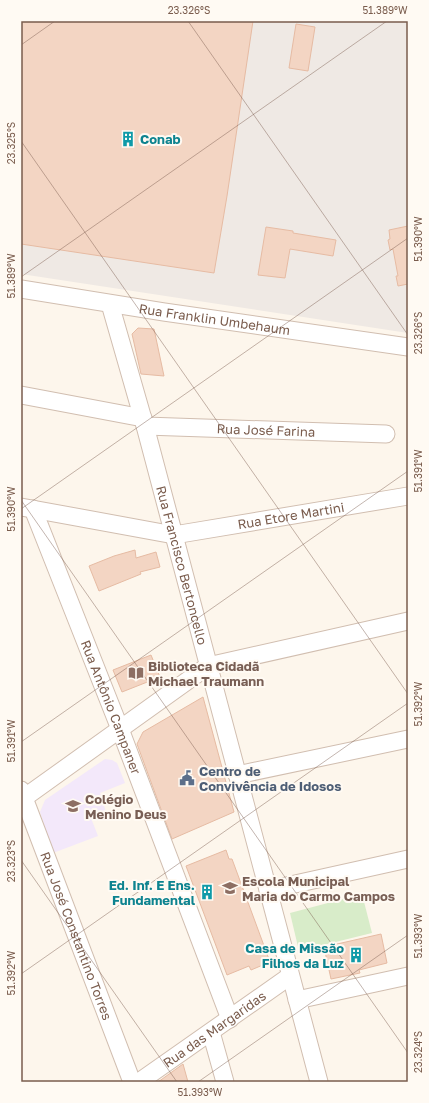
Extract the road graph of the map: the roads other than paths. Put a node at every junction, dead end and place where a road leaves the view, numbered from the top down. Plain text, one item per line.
1 (21, 289) edge
2 (110, 304) junction
3 (408, 347) edge
4 (21, 395) edge
5 (144, 422) junction
6 (386, 434) dead end
7 (408, 496) edge
8 (27, 508) edge
9 (174, 535) junction
10 (408, 621) edge
11 (208, 666) junction
12 (120, 729) junction
13 (408, 739) edge
14 (237, 775) junction
15 (22, 796) edge
16 (408, 859) edge
17 (268, 890) junction
18 (290, 976) junction
19 (408, 976) edge
20 (296, 1000) junction
21 (230, 1019) junction
22 (211, 1032) junction
23 (132, 1082) edge
24 (139, 1082) edge
25 (225, 1082) edge
26 (319, 1082) edge

1 - 2 street, Rua Franklin Umbehaum
2 - 3 street, Rua Franklin Umbehaum
2 - 5 street, Rua Francisco Bertoncello
4 - 5 street, Rua José Farina
5 - 6 street, Rua José Farina
5 - 9 street, Rua Francisco Bertoncello
7 - 9 street, Rua Etore Martini
8 - 9 street, Rua Etore Martini
8 - 12 street, Rua Antônio Campaner
9 - 11 street, Rua Francisco Bertoncello
10 - 11 street
11 - 12 street
11 - 14 street, Rua Francisco Bertoncello
12 - 15 street
12 - 21 street, Rua Antônio Campaner
13 - 14 street
14 - 17 street, Rua Francisco Bertoncello
15 - 23 street, Rua José Constantino Torres
16 - 17 street
17 - 18 street, Rua Francisco Bertoncello
18 - 20 street, Rua Francisco Bertoncello
18 - 21 street, Rua das Margaridas
19 - 20 street
20 - 26 street, Rua Francisco Bertoncello
21 - 22 street, Rua das Margaridas
22 - 24 street, Rua das Margaridas
22 - 25 street

